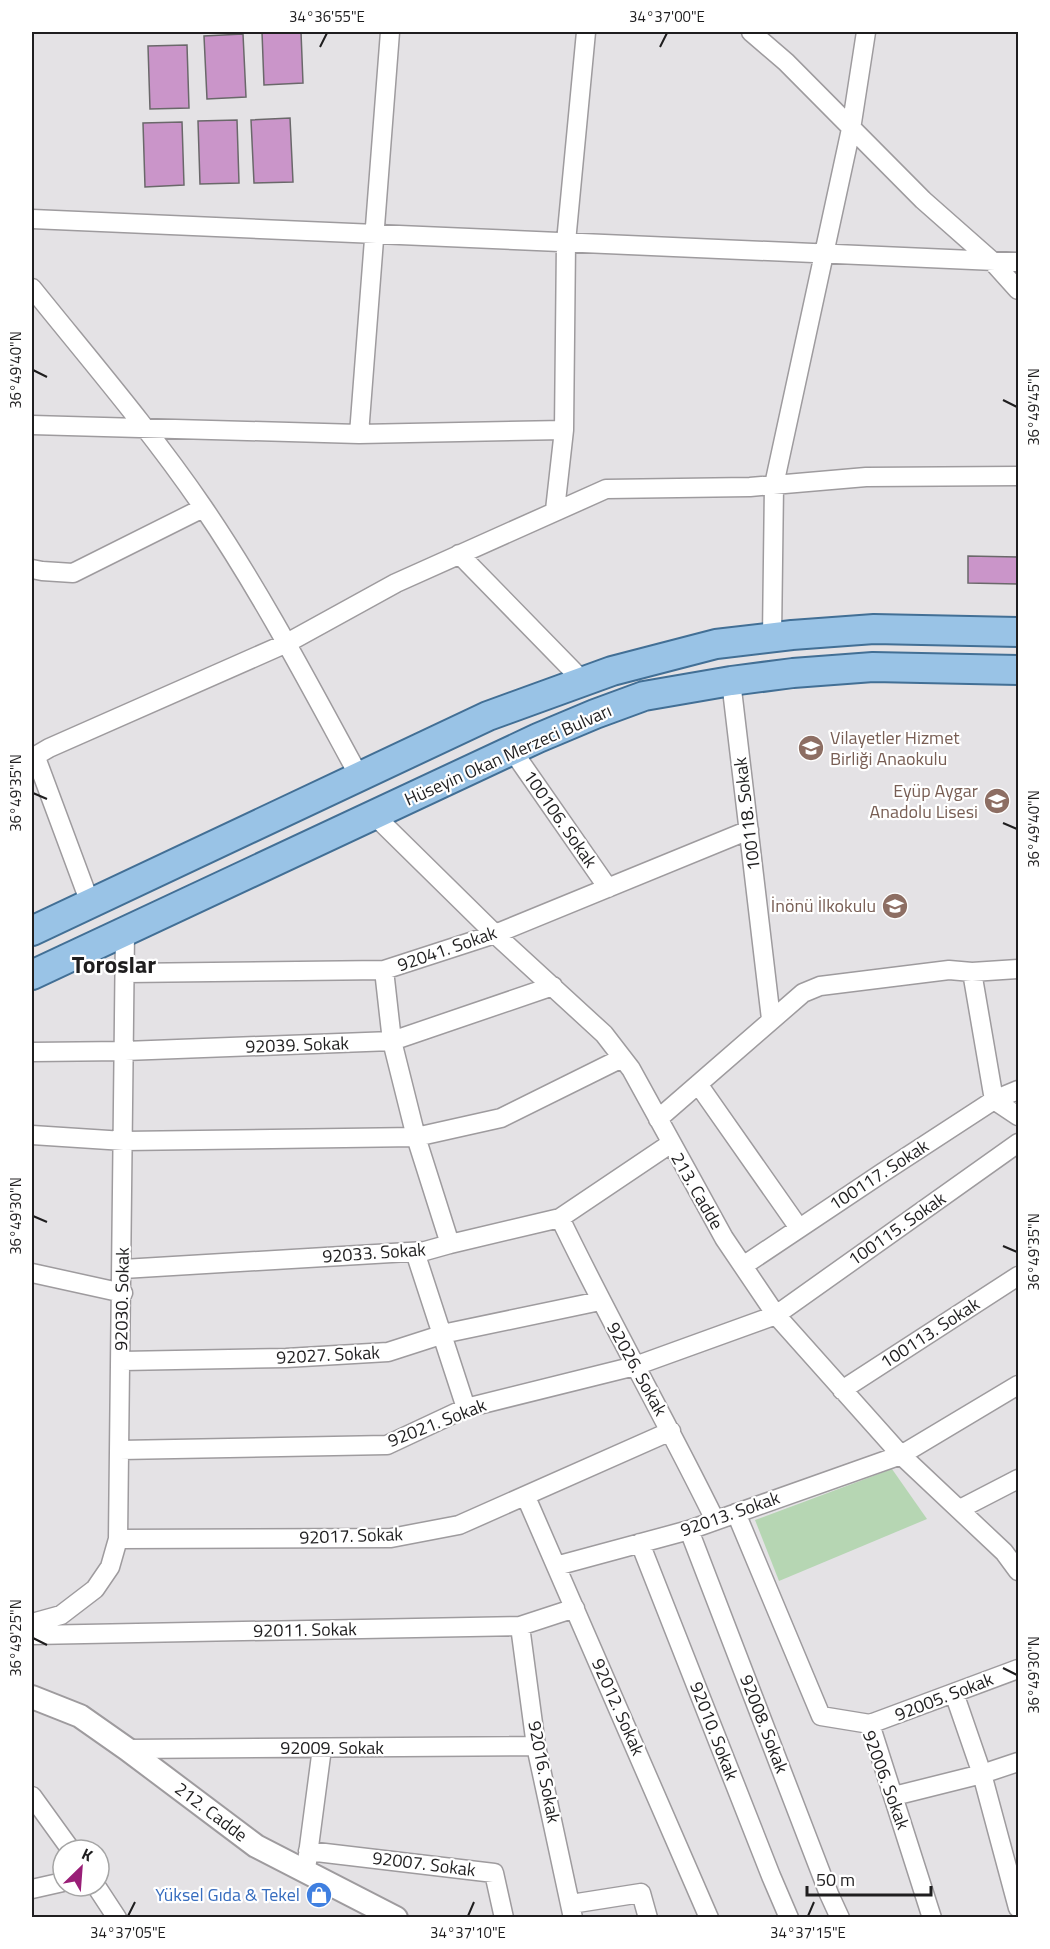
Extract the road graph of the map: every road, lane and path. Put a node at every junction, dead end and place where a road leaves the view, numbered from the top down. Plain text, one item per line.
1 (390, 32) edge
2 (586, 32) edge
3 (751, 32) edge
4 (866, 32) edge
5 (851, 129) junction
6 (32, 219) edge
7 (374, 233) junction
8 (566, 242) junction
9 (824, 253) junction
10 (991, 260) junction
11 (1018, 262) edge
12 (32, 288) edge
13 (1018, 290) edge
14 (32, 425) edge
15 (144, 428) junction
16 (564, 430) junction
17 (359, 434) junction
18 (1018, 476) edge
19 (774, 485) junction
20 (203, 508) junction
21 (555, 510) junction
22 (459, 554) junction
23 (32, 568) edge
24 (1018, 632) edge
25 (772, 637) junction
26 (287, 643) junction
27 (1018, 670) edge
28 (583, 681) junction
29 (731, 681) junction
30 (37, 750) edge
31 (512, 750) junction
32 (359, 776) junction
33 (374, 815) junction
34 (749, 830) junction
35 (608, 888) junction
36 (90, 903) junction
37 (32, 931) edge
38 (125, 931) junction
39 (495, 934) junction
40 (1018, 969) edge
41 (384, 970) junction
42 (972, 972) junction
43 (126, 973) junction
44 (32, 975) edge
45 (553, 986) junction
46 (771, 1019) junction
47 (392, 1041) junction
48 (125, 1051) junction
49 (32, 1052) edge
50 (622, 1058) junction
51 (698, 1084) junction
52 (1018, 1090) edge
53 (994, 1100) junction
54 (1018, 1116) edge
55 (658, 1119) junction
56 (32, 1135) edge
57 (416, 1137) junction
58 (124, 1141) junction
59 (1018, 1143) edge
60 (670, 1144) junction
61 (560, 1218) junction
62 (799, 1228) junction
63 (450, 1244) junction
64 (415, 1252) junction
65 (743, 1266) junction
66 (123, 1269) junction
67 (32, 1273) edge
68 (1018, 1276) edge
69 (123, 1293) junction
70 (600, 1301) junction
71 (776, 1315) junction
72 (442, 1335) junction
73 (122, 1361) junction
74 (635, 1366) junction
75 (1018, 1385) edge
76 (842, 1390) junction
77 (466, 1408) junction
78 (671, 1431) junction
79 (120, 1450) junction
80 (901, 1455) junction
81 (1018, 1479) edge
82 (526, 1497) junction
83 (960, 1509) junction
84 (736, 1513) junction
85 (715, 1520) junction
86 (689, 1530) junction
87 (118, 1539) junction
88 (640, 1543) junction
89 (1011, 1549) edge
90 (556, 1566) junction
91 (1018, 1571) edge
92 (575, 1608) junction
93 (32, 1623) edge
94 (520, 1626) junction
95 (32, 1635) edge
96 (1018, 1669) edge
97 (954, 1693) junction
98 (32, 1697) edge
99 (870, 1724) junction
100 (536, 1746) junction
101 (322, 1748) junction
102 (128, 1749) junction
103 (1018, 1762) edge
104 (982, 1774) junction
105 (32, 1796) edge
106 (894, 1796) junction
107 (62, 1838) edge
108 (307, 1861) junction
109 (51, 1885) edge
110 (32, 1889) edge
111 (104, 1898) edge
112 (1018, 1908) edge
113 (572, 1910) edge
114 (372, 1911) edge
115 (1018, 1915) edge
116 (117, 1917) edge
117 (396, 1917) edge
118 (504, 1917) edge
119 (648, 1917) edge
120 (709, 1917) edge
121 (789, 1917) edge
122 (840, 1917) edge
123 (932, 1917) edge
124 (1011, 1917) edge

1 - 7 street
2 - 8 street
3 - 5 street
4 - 5 street
5 - 9 street
5 - 10 street
6 - 7 street
7 - 8 street
7 - 17 street
8 - 9 street
8 - 16 street
9 - 10 street
9 - 19 street
10 - 11 street
10 - 13 street
12 - 15 street
14 - 15 street
15 - 17 street
15 - 20 street
16 - 17 street
16 - 21 street
18 - 19 street
19 - 21 street
19 - 25 street
20 - 23 street
20 - 26 street
21 - 22 street
22 - 26 street
22 - 28 street
24 - 25 main road, Hüseyin Okan Merzeci Bulvarı
25 - 28 main road, Hüseyin Okan Merzeci Bulvarı
26 - 30 street
26 - 32 street
27 - 29 main road, Hüseyin Okan Merzeci Bulvarı
28 - 32 main road, Hüseyin Okan Merzeci Bulvarı
29 - 31 main road, Hüseyin Okan Merzeci Bulvarı
29 - 34 street, 100118. Sokak
30 - 36 street
31 - 33 main road, Hüseyin Okan Merzeci Bulvarı
31 - 35 street, 100106. Sokak
32 - 36 main road, Hüseyin Okan Merzeci Bulvarı
33 - 38 main road, Hüseyin Okan Merzeci Bulvarı
33 - 39 street, 213. Cadde
34 - 35 street, 92041. Sokak
34 - 46 street, 100118. Sokak
35 - 39 street, 92041. Sokak
36 - 37 main road, Hüseyin Okan Merzeci Bulvarı
38 - 43 street, 92030. Sokak
38 - 44 main road, Hüseyin Okan Merzeci Bulvarı
39 - 41 street, 92041. Sokak
39 - 45 street, 213. Cadde
40 - 42 street
41 - 43 street, 92041. Sokak
41 - 47 street
42 - 46 street
42 - 53 street
43 - 48 street, 92030. Sokak
45 - 47 street, 92039. Sokak
45 - 50 street, 213. Cadde
46 - 51 street
47 - 48 street, 92039. Sokak
47 - 57 street
48 - 49 street, 92039. Sokak
48 - 58 street, 92030. Sokak
50 - 55 street, 213. Cadde
50 - 57 street
51 - 55 street
51 - 62 street
52 - 53 street, 100117. Sokak
53 - 54 street
53 - 62 street, 100117. Sokak
55 - 60 street, 213. Cadde
56 - 58 street
57 - 58 street
57 - 63 street
58 - 66 street, 92030. Sokak
59 - 71 street, 100115. Sokak
60 - 61 street, 92033. Sokak
60 - 65 street, 213. Cadde
61 - 63 street, 92033. Sokak
61 - 70 street, 92026. Sokak
62 - 65 street, 100117. Sokak
63 - 64 street, 92033. Sokak
64 - 66 street, 92033. Sokak
64 - 72 street
65 - 71 street, 213. Cadde
66 - 69 street, 92030. Sokak
67 - 69 street
68 - 76 street, 100113. Sokak
69 - 73 street, 92030. Sokak
70 - 72 street, 92027. Sokak
70 - 74 street, 92026. Sokak
71 - 74 street, 92021. Sokak
71 - 76 street, 213. Cadde
72 - 73 street, 92027. Sokak
72 - 77 street
73 - 79 street, 92030. Sokak
74 - 77 street, 92021. Sokak
74 - 78 street, 92026. Sokak
75 - 80 street, 92013. Sokak
76 - 80 street, 213. Cadde
77 - 79 street, 92021. Sokak
78 - 82 street, 92017. Sokak
78 - 85 street, 92026. Sokak
79 - 87 street, 92030. Sokak
80 - 83 street, 213. Cadde
80 - 84 street, 92013. Sokak
81 - 83 street
82 - 87 street, 92017. Sokak
82 - 90 street, 92012. Sokak
83 - 89 street, 213. Cadde
84 - 85 street, 92013. Sokak
84 - 99 street, 92006. Sokak
85 - 86 street, 92013. Sokak
86 - 88 street, 92013. Sokak
86 - 122 street, 92008. Sokak
87 - 93 street, 92030. Sokak
88 - 90 street, 92013. Sokak
88 - 121 street, 92010. Sokak
89 - 91 street, 213. Cadde
90 - 92 street, 92012. Sokak
92 - 94 street, 92011. Sokak
92 - 120 street, 92012. Sokak
94 - 95 street, 92011. Sokak
94 - 100 street, 92016. Sokak
96 - 97 street, 92005. Sokak
97 - 99 street, 92005. Sokak
97 - 104 street
98 - 102 street, 212. Cadde
99 - 106 street, 92006. Sokak
100 - 101 street, 92009. Sokak
100 - 113 street, 92016. Sokak
101 - 102 street, 92009. Sokak
101 - 108 street
102 - 108 street, 212. Cadde
103 - 104 street
104 - 106 street
104 - 112 street
105 - 107 street
106 - 123 street, 92006. Sokak
108 - 114 street, 212. Cadde
108 - 118 street, 92007. Sokak
109 - 110 street
111 - 116 street
113 - 119 street
114 - 117 street, 212. Cadde
115 - 124 street

